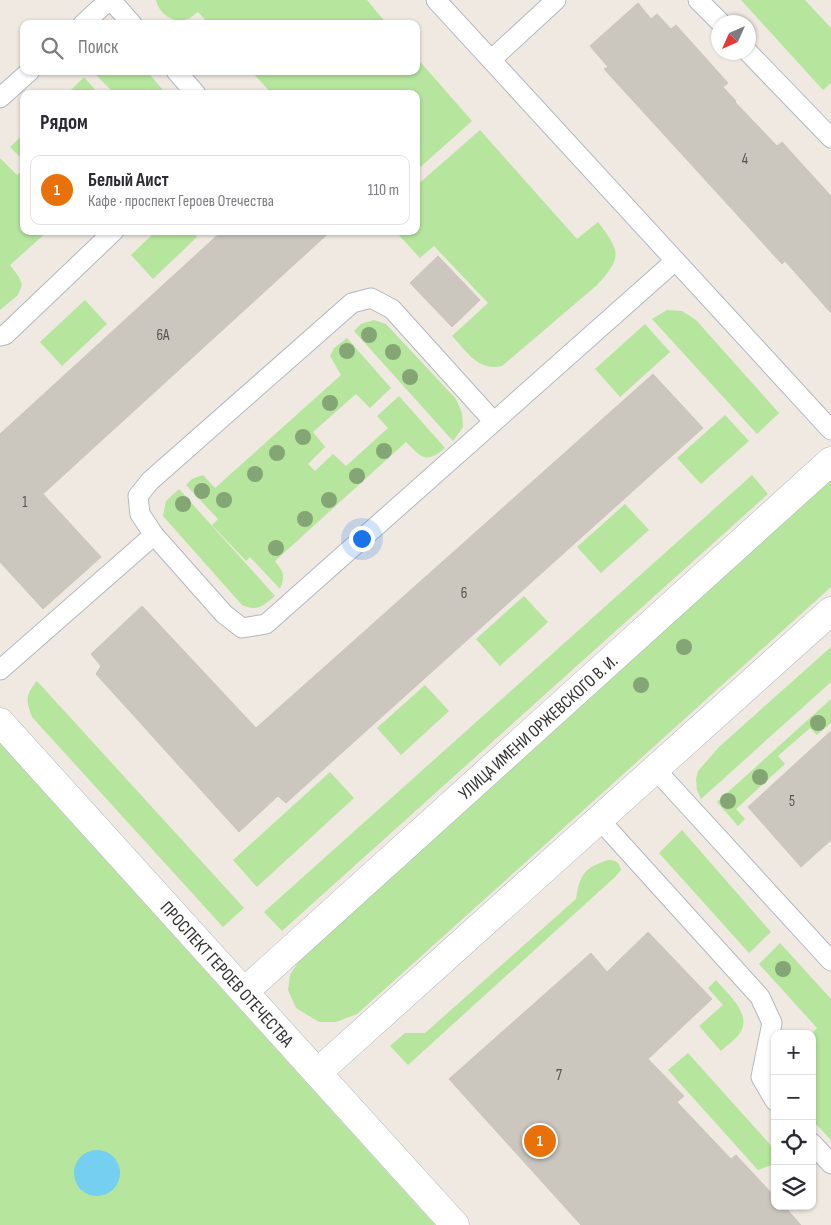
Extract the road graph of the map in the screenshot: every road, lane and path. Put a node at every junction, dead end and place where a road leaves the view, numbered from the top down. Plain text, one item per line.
1 (110, 0) edge
2 (436, 0) edge
3 (556, 0) edge
4 (698, 0) edge
5 (713, 15) edge
6 (88, 20) edge
7 (128, 20) edge
8 (491, 60) junction
9 (756, 60) edge
10 (26, 75) edge
11 (179, 75) edge
12 (193, 90) edge
13 (0, 98) edge
14 (831, 138) edge
15 (110, 235) edge
16 (675, 261) junction
17 (0, 336) edge
18 (494, 422) junction
19 (831, 430) edge
20 (831, 461) edge
21 (154, 535) junction
22 (831, 610) edge
23 (0, 670) edge
24 (0, 722) edge
25 (655, 769) junction
26 (598, 818) junction
27 (831, 961) edge
28 (244, 992) junction
29 (317, 1073) junction
30 (771, 1094) edge
31 (816, 1147) edge
32 (831, 1164) edge
33 (455, 1225) edge

1 - 6 lane
1 - 7 lane
2 - 8 lane
3 - 8 lane
4 - 5 lane
8 - 16 lane
9 - 14 lane
10 - 13 lane
11 - 12 lane
15 - 17 lane
16 - 18 lane
16 - 19 lane
18 - 21 lane
18 - 21 lane
20 - 28 street, УЛИЦА ИМЕНИ ОРЖЕВСКОГО В. И.
21 - 23 lane
22 - 25 street
24 - 28 street, ПРОСПЕКТ ГЕРОЕВ ОТЕЧЕСТВА
25 - 26 street
25 - 27 lane
26 - 29 street
26 - 30 lane
28 - 29 street, ПРОСПЕКТ ГЕРОЕВ ОТЕЧЕСТВА
29 - 33 street, ПРОСПЕКТ ГЕРОЕВ ОТЕЧЕСТВА
31 - 32 lane

